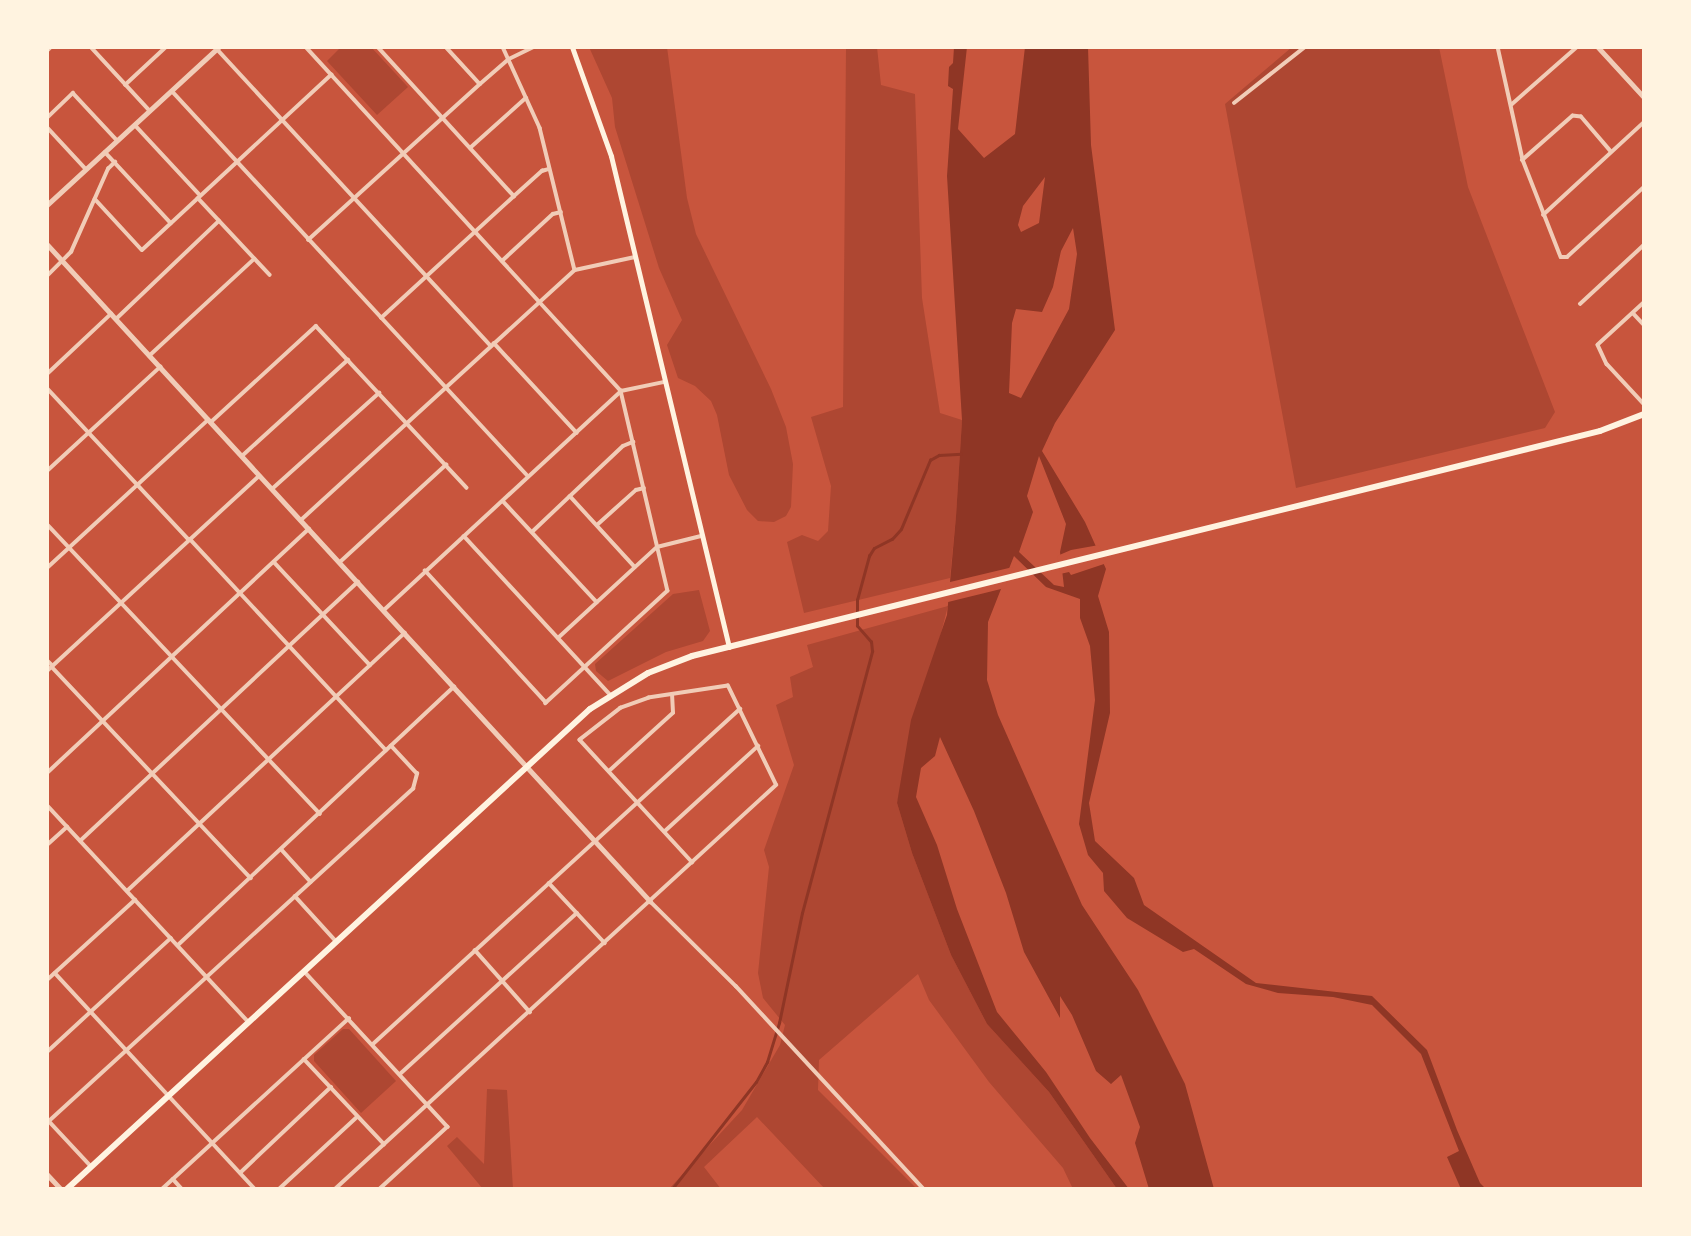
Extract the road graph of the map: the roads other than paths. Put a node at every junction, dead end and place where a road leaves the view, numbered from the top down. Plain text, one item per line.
1 (51, 47) edge
2 (166, 47) edge
3 (306, 47) edge
4 (378, 47) edge
5 (446, 47) edge
6 (503, 47) edge
7 (534, 47) edge
8 (572, 47) edge
9 (1305, 47) edge
10 (1498, 47) edge
11 (1577, 47) edge
12 (1598, 47) edge
13 (93, 48) edge
14 (218, 48) edge
15 (47, 51) edge
16 (509, 59) junction
17 (331, 75) junction
18 (480, 84) junction
19 (125, 85) junction
20 (172, 91) junction
21 (1644, 97) edge
22 (526, 98) junction
23 (1234, 103) dead end
24 (1511, 105) junction
25 (150, 111) junction
26 (47, 118) edge
27 (443, 118) junction
28 (282, 120) junction
29 (1644, 122) edge
30 (134, 125) junction
31 (47, 127) edge
32 (117, 140) junction
33 (470, 148) junction
34 (105, 152) junction
35 (1611, 152) junction
36 (404, 154) junction
37 (1523, 160) junction
38 (115, 162) junction
39 (237, 162) junction
40 (86, 169) junction
41 (550, 169) junction
42 (1644, 187) edge
43 (199, 196) junction
44 (514, 196) junction
45 (354, 198) junction
46 (95, 199) junction
47 (47, 205) edge
48 (561, 212) junction
49 (1543, 215) junction
50 (219, 221) junction
51 (171, 223) junction
52 (475, 232) junction
53 (308, 240) junction
54 (47, 244) edge
55 (1644, 245) edge
56 (635, 257) junction
57 (254, 259) junction
58 (502, 261) junction
59 (63, 262) junction
60 (575, 270) junction
61 (270, 275) dead end
62 (47, 276) edge
63 (426, 276) junction
64 (539, 302) junction
65 (1644, 303) edge
66 (1580, 304) dead end
67 (1633, 313) junction
68 (114, 317) junction
69 (381, 318) junction
70 (1644, 325) edge
71 (493, 345) junction
72 (149, 356) junction
73 (348, 360) junction
74 (160, 367) junction
75 (47, 374) edge
76 (664, 382) junction
77 (446, 387) junction
78 (47, 388) edge
79 (621, 391) junction
80 (379, 393) junction
81 (1644, 404) edge
82 (1643, 414) edge
83 (209, 421) junction
84 (407, 423) junction
85 (89, 432) junction
86 (577, 433) junction
87 (633, 442) junction
88 (242, 456) junction
89 (446, 465) junction
90 (47, 471) edge
91 (260, 475) junction
92 (528, 476) junction
93 (137, 484) junction
94 (467, 488) dead end
95 (644, 488) junction
96 (272, 489) junction
97 (570, 496) junction
98 (502, 500) junction
99 (301, 520) junction
100 (47, 524) edge
101 (597, 525) junction
102 (309, 529) junction
103 (532, 532) junction
104 (464, 536) junction
105 (701, 536) junction
106 (190, 539) junction
107 (657, 547) junction
108 (69, 548) junction
109 (274, 562) junction
110 (340, 562) junction
111 (635, 567) junction
112 (47, 568) edge
113 (425, 571) junction
114 (358, 582) junction
115 (240, 592) junction
116 (121, 602) junction
117 (597, 602) junction
118 (384, 610) junction
119 (322, 614) junction
120 (405, 633) junction
121 (558, 638) junction
122 (289, 645) junction
123 (729, 648) junction
124 (173, 657) junction
125 (47, 660) edge
126 (370, 665) junction
127 (52, 666) junction
128 (586, 668) junction
129 (47, 671) edge
130 (454, 687) junction
131 (610, 694) junction
132 (672, 695) junction
133 (336, 696) junction
134 (221, 708) junction
135 (740, 709) junction
136 (102, 721) junction
137 (391, 746) junction
138 (758, 746) junction
139 (386, 751) junction
140 (269, 760) junction
141 (527, 766) junction
142 (609, 771) junction
143 (47, 773) edge
144 (152, 773) junction
145 (637, 801) junction
146 (47, 805) edge
147 (320, 814) junction
148 (201, 824) junction
149 (67, 827) junction
150 (665, 831) junction
151 (594, 840) junction
152 (80, 841) junction
153 (47, 845) edge
154 (282, 849) junction
155 (692, 862) junction
156 (251, 878) junction
157 (311, 882) junction
158 (549, 883) junction
159 (127, 891) junction
160 (295, 897) junction
161 (135, 900) junction
162 (650, 901) junction
163 (577, 913) junction
164 (171, 939) junction
165 (336, 941) junction
166 (605, 943) junction
167 (178, 945) junction
168 (475, 950) junction
169 (304, 971) junction
170 (55, 973) junction
171 (207, 977) junction
172 (47, 980) edge
173 (503, 981) junction
174 (91, 1011) junction
175 (530, 1012) junction
176 (349, 1018) junction
177 (249, 1022) junction
178 (373, 1044) junction
179 (128, 1051) junction
180 (47, 1052) edge
181 (304, 1059) junction
182 (400, 1074) junction
183 (331, 1087) junction
184 (168, 1095) junction
185 (427, 1105) junction
186 (357, 1116) junction
187 (48, 1120) edge
188 (212, 1143) junction
189 (384, 1144) junction
190 (91, 1166) junction
191 (240, 1173) junction
192 (47, 1174) edge
193 (173, 1179) junction
194 (61, 1189) edge
195 (67, 1189) edge
196 (162, 1189) edge
197 (183, 1189) edge
198 (254, 1189) edge
199 (279, 1189) edge
200 (335, 1189) edge
201 (380, 1189) edge
202 (924, 1189) edge

1 - 15 street
2 - 19 street
3 - 17 street
4 - 27 street
5 - 18 street
6 - 16 street
7 - 16 street
8 - 56 main road
9 - 23 street
10 - 24 street
11 - 24 street
12 - 21 street
13 - 19 street
14 - 20 street
14 - 28 street
16 - 18 street
16 - 22 street
17 - 28 street
17 - 36 street
18 - 27 street
19 - 25 street
20 - 25 street
20 - 39 street
22 - 33 street
22 - 41 street
24 - 37 street
25 - 30 street
26 - 32 street
27 - 33 street
27 - 36 street
28 - 39 street
28 - 45 street
29 - 35 street
30 - 32 street
30 - 43 street
31 - 40 street
32 - 34 street
33 - 44 street
34 - 38 street
34 - 40 street
35 - 37 street
35 - 49 street
36 - 45 street
36 - 52 street
37 - 49 street
38 - 46 street
38 - 51 street
39 - 43 street
39 - 53 street
40 - 47 street
41 - 44 street
41 - 48 street
42 - 49 street
43 - 50 street
43 - 51 street
44 - 52 street
45 - 53 street
45 - 63 street
46 - 51 street
46 - 59 street
48 - 58 street
48 - 60 street
50 - 57 street
50 - 68 street
52 - 58 street
52 - 63 street
53 - 69 street
54 - 59 street
55 - 66 street
56 - 60 street
56 - 76 main road
57 - 61 street
57 - 72 street
58 - 64 street
59 - 62 street
59 - 68 street
60 - 64 street
63 - 69 street
63 - 71 street
64 - 71 street
64 - 79 street
65 - 67 street
67 - 70 street
67 - 81 street
68 - 72 street
68 - 75 street
69 - 77 street
71 - 77 street
71 - 86 street
72 - 74 street
73 - 80 street
73 - 83 street
73 - 88 street
74 - 83 street
74 - 85 street
76 - 79 street
76 - 105 main road
77 - 84 street
77 - 92 street
78 - 85 street
79 - 86 street
79 - 87 street
80 - 84 street
80 - 96 street
82 - 123 main road
83 - 88 street
83 - 93 street
84 - 89 street
84 - 99 street
85 - 90 street
85 - 93 street
86 - 92 street
87 - 95 street
87 - 97 street
88 - 91 street
89 - 94 street
89 - 110 street
91 - 96 street
91 - 106 street
92 - 98 street
93 - 106 street
93 - 108 street
95 - 101 street
95 - 107 street
96 - 99 street
97 - 101 street
97 - 103 street
98 - 103 street
98 - 104 street
99 - 102 street
100 - 108 street
101 - 111 street
102 - 109 street
102 - 110 street
103 - 117 street
104 - 113 street
104 - 121 street
105 - 107 street
105 - 123 main road
106 - 115 street
106 - 116 street
107 - 111 street
107 - 128 street
108 - 112 street
108 - 116 street
109 - 115 street
109 - 119 street
110 - 114 street
111 - 117 street
113 - 118 street
113 - 128 street
114 - 118 street
114 - 119 street
115 - 122 street
115 - 124 street
116 - 124 street
116 - 127 street
117 - 121 street
118 - 120 street
119 - 122 street
119 - 126 street
120 - 126 street
120 - 130 street
121 - 128 street
122 - 133 street
122 - 134 street
123 - 131 main road
124 - 134 street
124 - 136 street
125 - 127 street
126 - 133 street
127 - 129 street
127 - 136 street
128 - 131 street
130 - 137 street
130 - 141 street
131 - 141 main road
132 - 135 street
132 - 142 street
132 - 142 street
133 - 139 street
133 - 140 street
134 - 140 street
134 - 144 street
135 - 138 street
135 - 145 street
136 - 143 street
136 - 144 street
137 - 139 street
137 - 157 street
138 - 150 street
138 - 155 street
139 - 147 street
140 - 147 street
140 - 148 street
141 - 151 street
141 - 165 main road
142 - 145 street
144 - 148 street
144 - 152 street
145 - 150 street
145 - 151 street
146 - 149 street
147 - 154 street
148 - 156 street
148 - 159 street
149 - 152 street
149 - 153 street
150 - 155 street
151 - 158 street
151 - 162 street
152 - 159 street
154 - 156 street
154 - 157 street
155 - 162 street
156 - 167 street
157 - 160 street
158 - 163 street
158 - 168 street
159 - 161 street
160 - 165 street
160 - 171 street
161 - 164 street
161 - 170 street
162 - 166 street
162 - 202 street
163 - 166 street
163 - 173 street
164 - 167 street
164 - 174 street
165 - 169 main road
166 - 175 street
167 - 171 street
168 - 173 street
168 - 178 street
169 - 176 street
169 - 177 main road
170 - 172 street
170 - 174 street
171 - 177 street
171 - 179 street
173 - 175 street
173 - 182 street
174 - 179 street
174 - 180 street
175 - 185 street
176 - 178 street
176 - 181 street
177 - 184 main road
178 - 182 street
179 - 184 street
179 - 187 street
181 - 183 street
181 - 188 street
182 - 185 street
183 - 186 street
183 - 191 street
184 - 188 street
184 - 190 main road
185 - 189 street
185 - 201 street
186 - 189 street
186 - 199 street
187 - 190 street
188 - 191 street
188 - 193 street
189 - 200 street
190 - 195 main road
191 - 198 street
192 - 194 street
193 - 196 street
193 - 197 street

